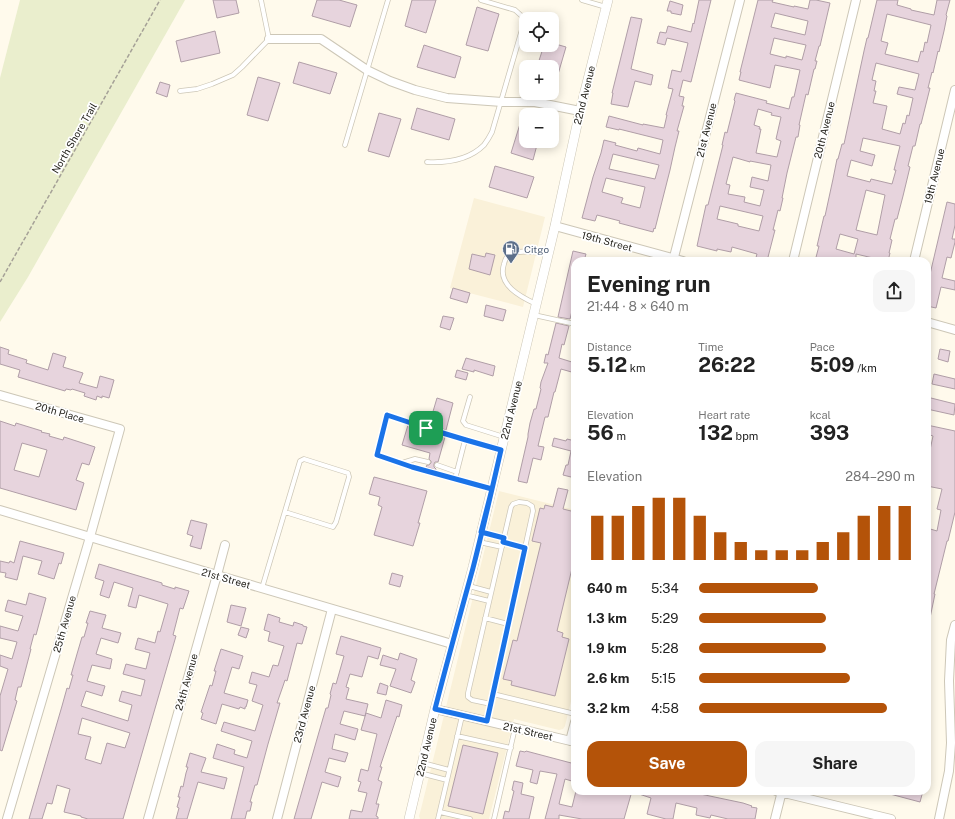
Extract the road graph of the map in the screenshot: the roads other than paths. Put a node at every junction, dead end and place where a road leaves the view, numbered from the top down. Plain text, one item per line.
1 (261, 0) edge
2 (388, 0) edge
3 (481, 0) edge
4 (582, 0) edge
5 (740, 0) edge
6 (856, 0) edge
7 (607, 4) edge
8 (269, 39) junction
9 (367, 70) junction
10 (955, 90) edge
11 (180, 91) dead end
12 (502, 102) junction
13 (580, 111) junction
14 (345, 145) dead end
15 (427, 162) dead end
16 (555, 226) junction
17 (548, 254) junction
18 (663, 257) edge
19 (674, 257) edge
20 (794, 257) edge
21 (915, 257) edge
22 (536, 304) junction
23 (534, 315) junction
24 (571, 323) edge
25 (931, 323) edge
26 (955, 330) edge
27 (0, 395) edge
28 (470, 397) dead end
29 (120, 429) joint
30 (504, 438) junction
31 (466, 440) junction
32 (501, 450) junction
33 (428, 462) dead end
34 (402, 463) junction
35 (437, 465) dead end
36 (457, 472) junction
37 (455, 479) junction
38 (492, 489) junction
39 (0, 510) edge
40 (285, 512) junction
41 (481, 532) junction
42 (90, 536) junction
43 (479, 542) junction
44 (503, 542) junction
45 (225, 545) dead end
46 (525, 548) junction
47 (217, 576) junction
48 (468, 585) junction
49 (262, 589) junction
50 (491, 592) junction
51 (465, 595) junction
52 (489, 602) junction
53 (332, 609) junction
54 (485, 618) junction
55 (508, 624) junction
56 (955, 625) edge
57 (452, 644) junction
58 (493, 694) junction
59 (491, 704) junction
60 (435, 709) junction
61 (571, 713) edge
62 (462, 715) junction
63 (487, 721) junction
64 (515, 728) junction
65 (457, 736) junction
66 (571, 741) edge
67 (511, 748) junction
68 (422, 763) junction
69 (449, 770) junction
70 (420, 773) junction
71 (447, 780) junction
72 (780, 795) edge
73 (792, 795) edge
74 (440, 812) junction
75 (7, 819) edge
76 (148, 819) edge
77 (277, 819) edge
78 (409, 819) edge
79 (438, 819) edge
80 (470, 819) edge
81 (494, 819) edge
82 (776, 819) edge
83 (891, 819) edge
84 (939, 819) edge

1 - 8 lane
2 - 9 lane
3 - 12 lane
4 - 7 lane
5 - 19 street, 21st Avenue
6 - 20 street, 20th Avenue
7 - 13 street, 22nd Avenue
8 - 9 street
8 - 11 lane
9 - 12 street
9 - 14 lane
10 - 21 street, 19th Avenue
12 - 13 street
12 - 15 lane
13 - 16 street, 22nd Avenue
16 - 17 street, 22nd Avenue
16 - 18 street, 19th Street
17 - 22 street, 22nd Avenue
17 - 22 lane
22 - 23 street, 22nd Avenue
23 - 24 lane
23 - 30 street, 22nd Avenue
25 - 26 street
27 - 29 street, 20th Place
28 - 30 lane
29 - 42 street, 25th Avenue
30 - 32 street, 22nd Avenue
31 - 32 lane
31 - 34 lane
31 - 36 lane
32 - 38 street, 22nd Avenue
33 - 34 lane
34 - 37 lane
35 - 36 lane
36 - 37 lane
37 - 38 lane
38 - 41 street, 22nd Avenue
39 - 42 street, 21st Street
40 - 40 lane
40 - 49 lane
41 - 43 street, 22nd Avenue
41 - 44 lane
42 - 47 street, 21st Street
42 - 75 street, 25th Avenue
43 - 44 lane
43 - 48 street, 22nd Avenue
44 - 46 lane
44 - 46 lane
44 - 50 lane
45 - 47 street, 24th Avenue
46 - 55 lane
47 - 49 street, 21st Street
47 - 76 street, 24th Avenue
48 - 50 lane
48 - 51 street, 22nd Avenue
49 - 53 street, 21st Street
50 - 52 lane
51 - 52 lane
51 - 57 street, 22nd Avenue
52 - 54 lane
53 - 57 street, 21st Street
53 - 77 street, 23rd Avenue
54 - 55 lane
54 - 59 lane
55 - 58 lane
56 - 84 street
57 - 60 street, 22nd Avenue
58 - 59 lane
58 - 61 lane
59 - 63 lane
60 - 62 street, 21st Street
60 - 68 street, 22nd Avenue
62 - 63 street, 21st Street
62 - 65 lane
63 - 64 street, 21st Street
64 - 66 street, 21st Street
64 - 67 lane
65 - 67 lane
65 - 69 lane
67 - 81 lane
68 - 69 lane
68 - 70 street, 22nd Avenue
69 - 71 lane
70 - 71 lane
70 - 78 street, 22nd Avenue
71 - 74 lane
72 - 82 street
73 - 83 street
74 - 79 lane
74 - 80 lane

